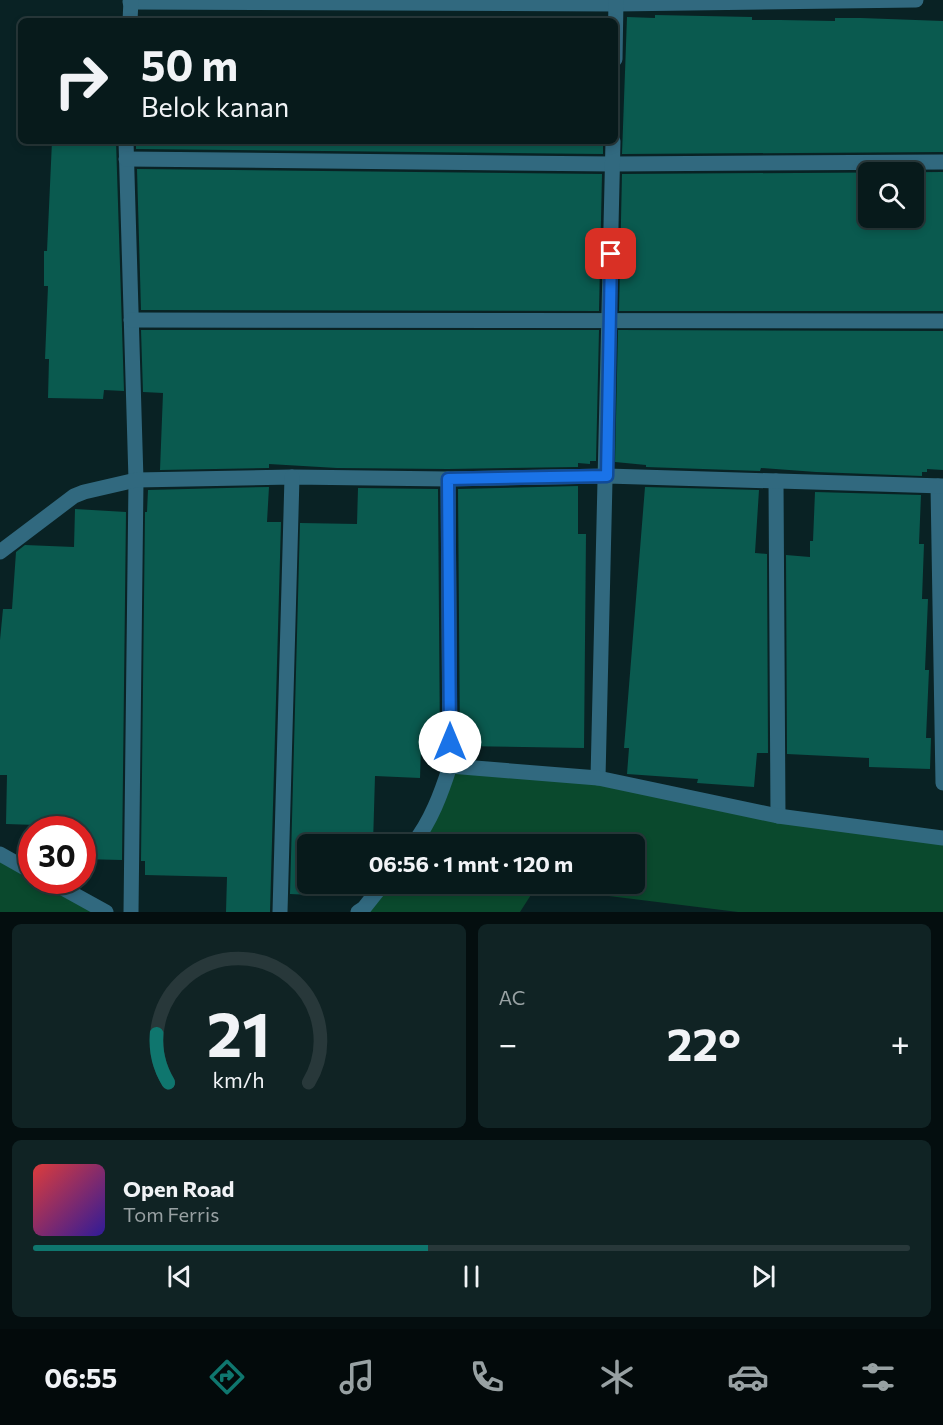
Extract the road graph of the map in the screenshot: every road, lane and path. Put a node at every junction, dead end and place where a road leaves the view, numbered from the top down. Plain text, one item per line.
1 (916, 0) edge
2 (130, 1) edge
3 (616, 2) edge
4 (130, 18) edge
5 (616, 18) edge
6 (126, 144) edge
7 (613, 144) edge
8 (126, 159) junction
9 (943, 162) edge
10 (613, 164) junction
11 (131, 320) junction
12 (943, 321) edge
13 (610, 322) junction
14 (607, 476) junction
15 (292, 477) junction
16 (448, 479) junction
17 (136, 480) junction
18 (776, 481) junction
19 (940, 486) edge
20 (0, 552) edge
21 (450, 766) junction
22 (598, 778) junction
23 (943, 783) edge
24 (778, 816) junction
25 (420, 834) edge
26 (943, 838) edge
27 (0, 855) edge
28 (18, 865) edge
29 (73, 894) edge
30 (375, 894) edge
31 (106, 912) edge
32 (131, 912) edge
33 (280, 912) edge
34 (358, 912) edge

1 - 3 street
2 - 3 street
2 - 4 street
3 - 5 street
6 - 8 street
7 - 10 street
8 - 10 street
8 - 11 street
9 - 10 street
10 - 13 street
11 - 13 street
11 - 17 street
12 - 13 street
13 - 14 street
14 - 16 street
14 - 18 street
14 - 22 street
15 - 16 street
15 - 17 street
15 - 33 street
16 - 21 street
17 - 20 street
17 - 32 street
18 - 19 street
18 - 24 street
19 - 23 street
21 - 22 street
21 - 25 street
22 - 24 street
24 - 26 street
27 - 28 street
29 - 31 street
30 - 34 street

